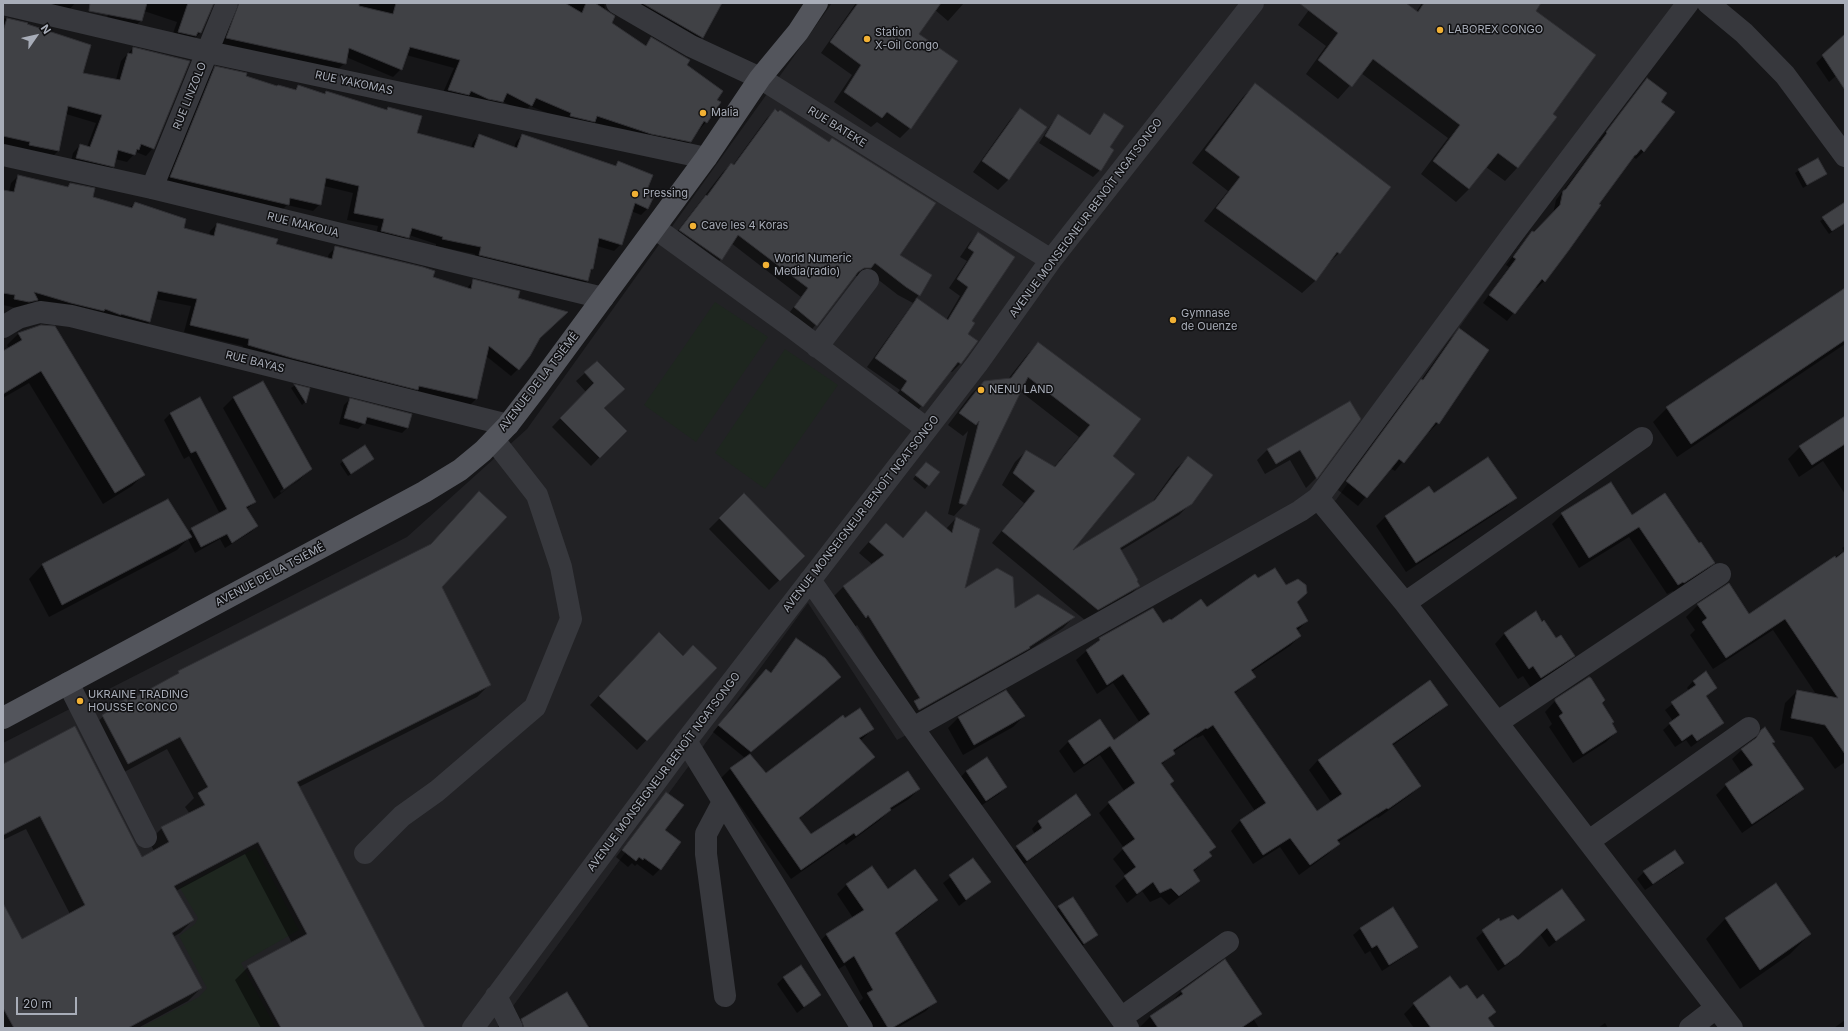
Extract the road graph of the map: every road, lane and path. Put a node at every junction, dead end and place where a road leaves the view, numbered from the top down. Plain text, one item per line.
1 (227, 3) edge
2 (617, 3) edge
3 (817, 3) edge
4 (1253, 3) edge
5 (1688, 3) edge
6 (1708, 3) edge
7 (3, 4) edge
8 (208, 52) junction
9 (760, 78) junction
10 (3, 155) edge
11 (1845, 156) edge
12 (706, 158) junction
13 (152, 188) junction
14 (655, 228) junction
15 (1051, 260) junction
16 (868, 280) dead end
17 (603, 298) junction
18 (3, 327) edge
19 (817, 347) junction
20 (928, 429) junction
21 (501, 432) junction
22 (1642, 438) dead end
23 (1318, 498) junction
24 (1720, 574) dead end
25 (810, 580) junction
26 (1405, 603) junction
27 (68, 683) junction
28 (3, 718) edge
29 (1498, 722) junction
30 (913, 728) junction
31 (1749, 728) dead end
32 (686, 741) junction
33 (723, 802) junction
34 (146, 837) dead end
35 (1589, 841) junction
36 (365, 853) dead end
37 (1228, 942) dead end
38 (496, 996) junction
39 (725, 996) dead end
40 (1716, 1008) junction
41 (1124, 1023) edge
42 (472, 1028) edge
43 (512, 1028) edge
44 (862, 1028) edge
45 (1690, 1028) edge
46 (1732, 1028) edge

1 - 8 street, RUE LINZOLO
2 - 9 street, RUE BATEKE
3 - 9 main road, AVENUE DE LA TSIÉMÉ
4 - 15 street, AVENUE MONSEIGNEUR BENOÎT NGATSONGO
5 - 23 street
6 - 11 street
7 - 8 street, RUE YAKOMAS
8 - 12 street, RUE YAKOMAS
8 - 13 street, RUE LINZOLO
9 - 12 main road, AVENUE DE LA TSIÉMÉ
9 - 15 street, RUE BATEKE
10 - 13 street, RUE MAKOUA
12 - 14 main road, AVENUE DE LA TSIÉMÉ
13 - 17 street, RUE MAKOUA
14 - 17 main road, AVENUE DE LA TSIÉMÉ
14 - 19 street
15 - 20 street, AVENUE MONSEIGNEUR BENOÎT NGATSONGO
16 - 19 street
17 - 21 main road, AVENUE DE LA TSIÉMÉ
18 - 21 street, RUE BAYAS
19 - 20 street
20 - 25 street, AVENUE MONSEIGNEUR BENOÎT NGATSONGO
21 - 27 main road, AVENUE DE LA TSIÉMÉ
21 - 36 street
22 - 26 street
23 - 26 street
23 - 30 street
24 - 29 street
25 - 30 street
25 - 32 street, AVENUE MONSEIGNEUR BENOÎT NGATSONGO
26 - 29 street
27 - 28 main road, AVENUE DE LA TSIÉMÉ
27 - 34 street
29 - 35 street
30 - 41 street
31 - 35 street
32 - 33 street
32 - 38 street, AVENUE MONSEIGNEUR BENOÎT NGATSONGO
33 - 39 street
33 - 44 street
35 - 40 street
37 - 41 street
38 - 42 street, AVENUE MONSEIGNEUR BENOÎT NGATSONGO
38 - 43 street
40 - 45 street
40 - 46 street

